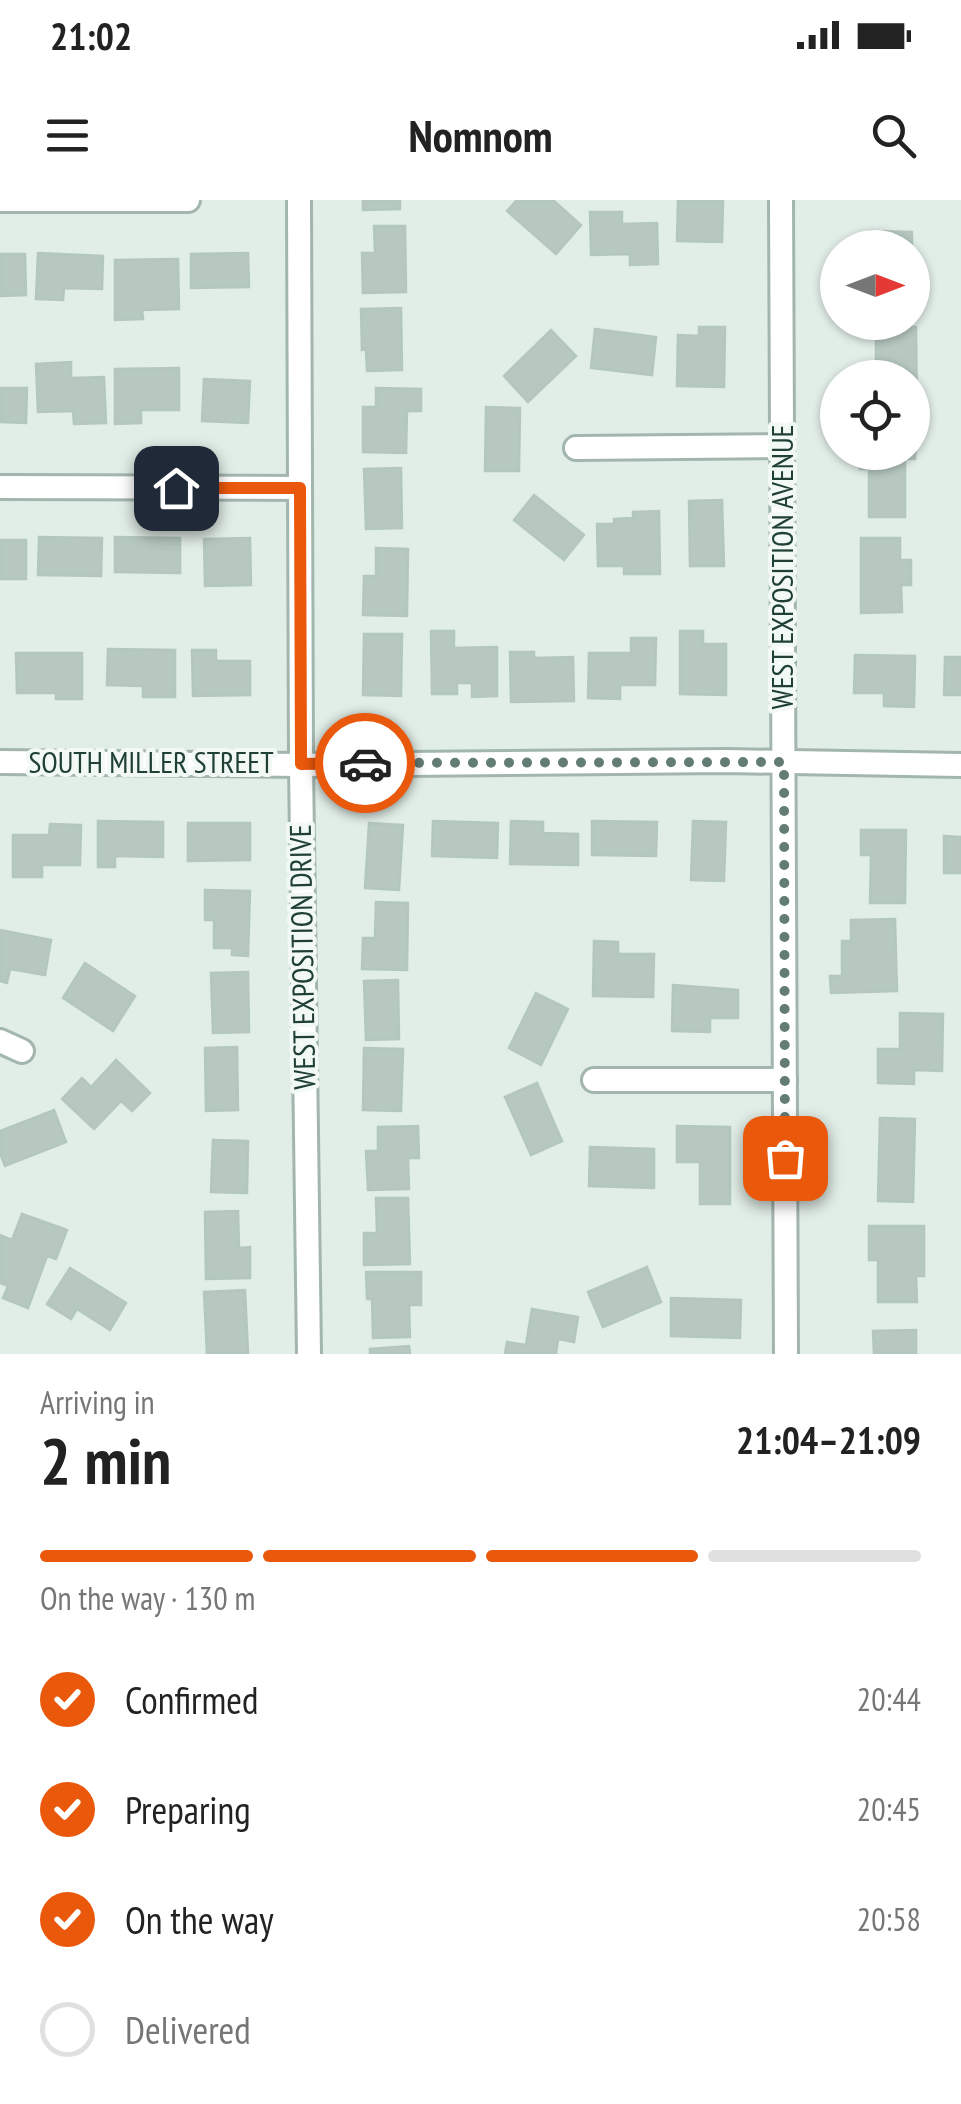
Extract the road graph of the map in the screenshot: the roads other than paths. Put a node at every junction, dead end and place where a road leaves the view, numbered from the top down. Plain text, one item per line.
1 (0, 200) edge
2 (188, 200) edge
3 (300, 200) edge
4 (781, 200) edge
5 (782, 446) junction
6 (576, 448) dead end
7 (0, 486) edge
8 (300, 488) junction
9 (0, 762) edge
10 (784, 762) junction
11 (301, 764) junction
12 (961, 765) edge
13 (0, 1041) edge
14 (22, 1051) dead end
15 (594, 1080) dead end
16 (785, 1080) junction
17 (309, 1354) edge
18 (786, 1354) edge

1 - 2 street
3 - 8 street, WEST EXPOSITION DRIVE
4 - 5 street, WEST EXPOSITION AVENUE
5 - 6 street
5 - 10 street, WEST EXPOSITION AVENUE
7 - 8 street
8 - 11 street, WEST EXPOSITION DRIVE
9 - 11 street, SOUTH MILLER STREET
10 - 11 street, SOUTH MILLER STREET
10 - 12 street, SOUTH MILLER STREET
10 - 16 street, WEST EXPOSITION AVENUE
11 - 17 street, WEST EXPOSITION DRIVE
13 - 14 street
15 - 16 street
16 - 18 street, WEST EXPOSITION AVENUE

